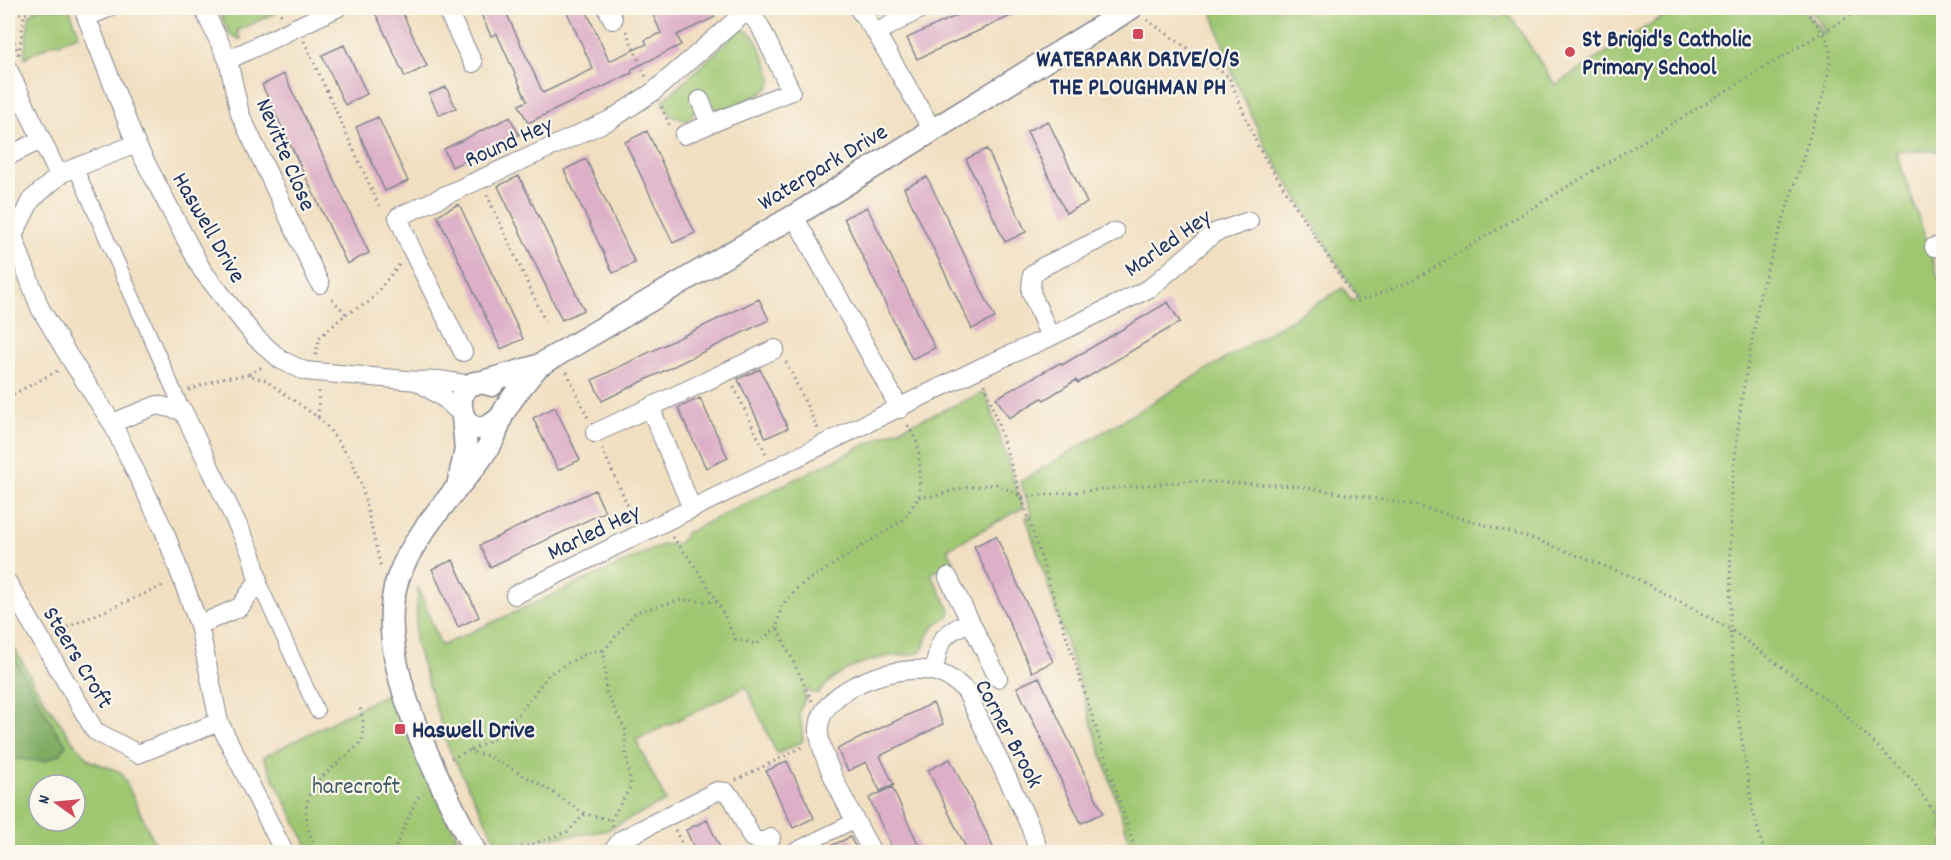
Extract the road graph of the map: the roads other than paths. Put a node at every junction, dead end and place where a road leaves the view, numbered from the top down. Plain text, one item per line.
1 (108, 8) edge
2 (203, 8) edge
3 (337, 8) edge
4 (446, 8) edge
5 (858, 8) edge
6 (922, 8) edge
7 (1131, 8) edge
8 (749, 9) edge
9 (85, 12) edge
10 (876, 33) junction
11 (228, 60) junction
12 (14, 62) edge
13 (473, 63) dead end
14 (700, 100) dead end
15 (710, 124) junction
16 (933, 131) junction
17 (684, 135) dead end
18 (40, 140) junction
19 (136, 144) junction
20 (8, 156) edge
21 (68, 172) junction
22 (794, 216) junction
23 (1249, 221) dead end
24 (1115, 231) dead end
25 (10, 235) edge
26 (320, 284) road end
27 (1050, 337) junction
28 (775, 349) road end
29 (463, 352) dead end
30 (538, 366) junction
31 (417, 381) junction
32 (475, 384) junction
33 (180, 404) junction
34 (650, 407) junction
35 (900, 409) junction
36 (502, 415) junction
37 (462, 416) junction
38 (112, 423) junction
39 (595, 434) dead end
40 (458, 485) junction
41 (692, 509) junction
42 (948, 577) dead end
43 (258, 581) junction
44 (8, 583) edge
45 (515, 595) dead end
46 (970, 621) junction
47 (199, 625) junction
48 (934, 671) junction
49 (998, 678) dead end
50 (317, 711) dead end
51 (219, 722) junction
52 (856, 820) junction
53 (766, 844) edge
54 (616, 846) edge
55 (284, 852) edge
56 (475, 852) edge
57 (790, 852) edge
58 (872, 852) edge
59 (1039, 852) edge

1 - 9 street
2 - 11 street, Nevitte Close
3 - 11 street
4 - 13 street
5 - 10 street
6 - 10 street
7 - 16 street, Waterpark Drive
8 - 15 street
8 - 29 street, Round Hey
9 - 19 street, Haswell Drive
10 - 16 street
11 - 26 street, Nevitte Close
12 - 18 street
14 - 15 street
15 - 17 street
16 - 22 street, Waterpark Drive
18 - 20 street
18 - 21 street
19 - 21 street
19 - 31 street, Haswell Drive
21 - 25 street
21 - 33 street
22 - 30 street, Waterpark Drive
22 - 35 street
23 - 27 street, Marled Hey
24 - 27 street, Marled Hey
25 - 38 street
27 - 35 street, Marled Hey
28 - 34 street
30 - 32 street, Waterpark Drive
30 - 36 street, Waterpark Drive
31 - 32 street, Haswell Drive
31 - 37 street, Haswell Drive
32 - 36 street
32 - 37 street, Waterpark Drive
33 - 38 street
33 - 43 street
34 - 39 street
34 - 41 street
35 - 41 street, Marled Hey
36 - 37 street
36 - 40 street, Waterpark Drive
37 - 40 street, Waterpark Drive
38 - 47 street
40 - 56 street, Waterpark Drive
41 - 45 street, Marled Hey
42 - 46 street
43 - 47 street
43 - 50 street
44 - 51 street, Steers Croft
46 - 48 street
46 - 49 street
47 - 51 street
48 - 52 street, Corner Brook
48 - 59 street, Corner Brook
51 - 55 street
52 - 57 street
52 - 58 street
53 - 54 street

